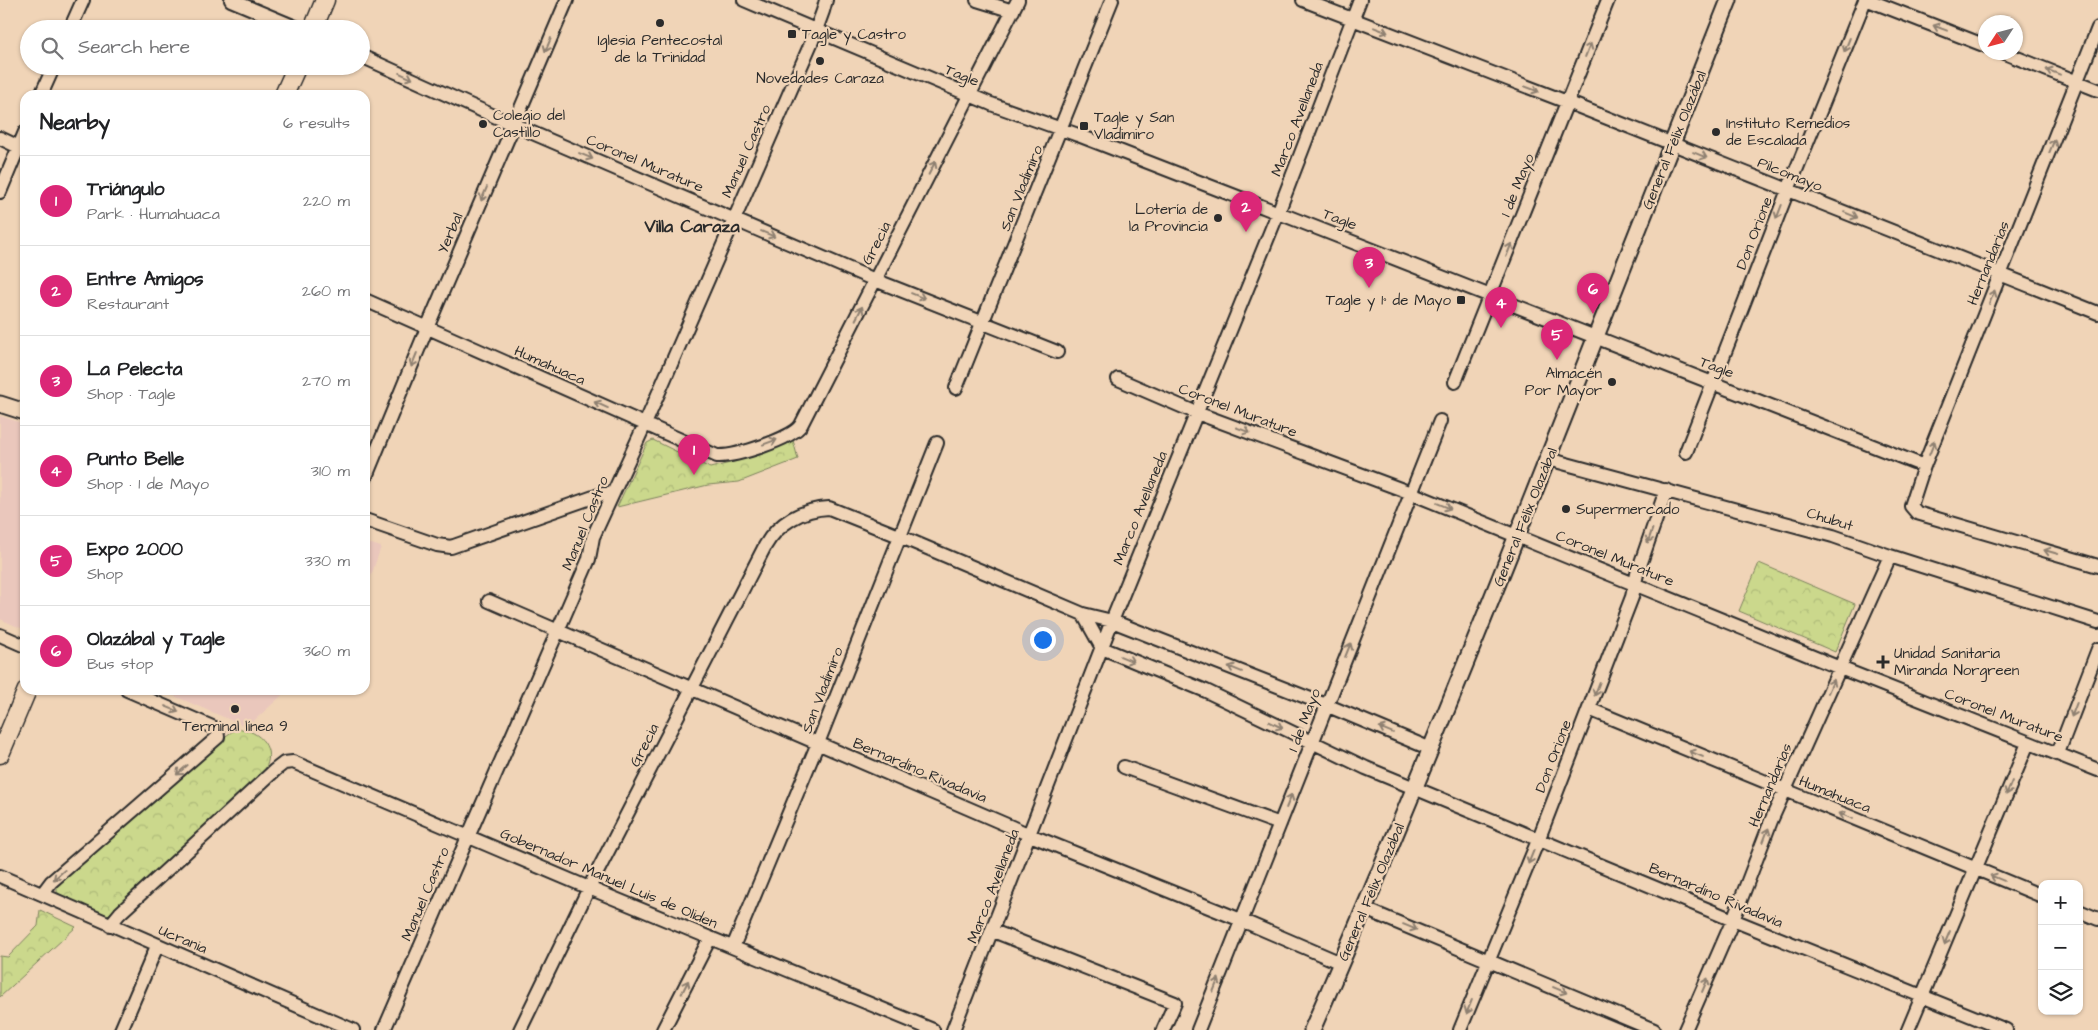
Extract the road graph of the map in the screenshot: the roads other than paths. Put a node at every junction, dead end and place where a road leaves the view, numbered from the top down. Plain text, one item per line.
1 (83, 0) edge
2 (231, 0) edge
3 (325, 0) edge
4 (567, 0) edge
5 (744, 0) edge
6 (826, 0) edge
7 (977, 0) edge
8 (1112, 0) edge
9 (1303, 0) edge
10 (1360, 0) edge
11 (1608, 0) edge
12 (1729, 0) edge
13 (1867, 0) edge
14 (1016, 5) edge
15 (1353, 19) junction
16 (74, 20) edge
17 (279, 20) edge
18 (317, 20) edge
19 (2098, 28) edge
20 (816, 32) junction
21 (1978, 43) edge
22 (370, 60) edge
23 (2022, 60) edge
24 (50, 75) edge
25 (293, 75) edge
26 (2077, 82) junction
27 (43, 90) edge
28 (286, 90) edge
29 (2098, 90) edge
30 (969, 96) junction
31 (1567, 102) junction
32 (514, 124) junction
33 (1062, 129) junction
34 (0, 138) edge
35 (1672, 144) junction
36 (20, 147) edge
37 (20, 152) edge
38 (1788, 190) junction
39 (0, 192) edge
40 (1278, 212) junction
41 (734, 219) junction
42 (2000, 274) junction
43 (875, 280) junction
44 (1491, 295) junction
45 (370, 302) edge
46 (2098, 313) edge
47 (984, 322) junction
48 (427, 328) junction
49 (1595, 337) junction
50 (1057, 352) dead end
51 (1118, 379) dead end
52 (1455, 382) dead end
53 (1713, 382) junction
54 (956, 388) dead end
55 (0, 404) edge
56 (20, 410) edge
57 (1197, 413) junction
58 (1440, 421) dead end
59 (645, 424) junction
60 (937, 443) dead end
61 (1686, 452) dead end
62 (724, 456) joint
63 (1548, 459) junction
64 (1924, 466) junction
65 (370, 467) edge
66 (1666, 490) junction
67 (1411, 493) junction
68 (613, 494) junction
69 (370, 522) edge
70 (899, 536) junction
71 (1516, 536) junction
72 (1890, 556) junction
73 (2098, 566) edge
74 (1635, 584) junction
75 (489, 601) dead end
76 (1083, 614) junction
77 (1112, 620) junction
78 (2098, 622) edge
79 (557, 630) junction
80 (0, 635) edge
81 (20, 644) edge
82 (1102, 648) junction
83 (2098, 648) edge
84 (1840, 668) junction
85 (692, 688) junction
86 (25, 695) edge
87 (138, 695) edge
88 (1326, 705) junction
89 (1589, 709) junction
90 (1313, 743) junction
91 (2028, 743) junction
92 (818, 744) junction
93 (1431, 749) junction
94 (2058, 753) junction
95 (0, 754) edge
96 (1124, 767) dead end
97 (2098, 770) edge
98 (1415, 788) junction
99 (1785, 791) junction
100 (1280, 824) junction
101 (1030, 835) junction
102 (468, 837) junction
103 (1539, 838) junction
104 (1976, 870) junction
105 (0, 876) edge
106 (588, 888) junction
107 (42, 894) junction
108 (2038, 894) edge
109 (1365, 909) junction
110 (2083, 913) edge
111 (2098, 919) edge
112 (1241, 920) junction
113 (1733, 920) junction
114 (110, 925) junction
115 (992, 931) junction
116 (710, 938) junction
117 (157, 946) junction
118 (733, 947) junction
119 (1489, 959) junction
120 (1341, 963) junction
121 (1922, 997) junction
122 (121, 1030) edge
123 (353, 1030) edge
124 (384, 1030) edge
125 (520, 1030) edge
126 (663, 1030) edge
127 (933, 1030) edge
128 (953, 1030) edge
129 (1164, 1030) edge
130 (1198, 1030) edge
131 (1312, 1030) edge
132 (1460, 1030) edge
133 (1654, 1030) edge
134 (1686, 1030) edge
135 (1908, 1030) edge
136 (2006, 1030) edge

1 - 16 street
2 - 17 street
3 - 18 main road
4 -> 32 street, Yerbal
5 - 20 street, Tagle
6 - 20 street, Manuel Castro
7 - 14 street
8 - 33 street, San Vladimiro
9 - 15 street, Pilcomayo
10 - 15 street, Marco Avellaneda
31 -> 11 street, 1 de Mayo
12 - 35 street, General Félix Olazábal
21 -> 13 street
13 -> 38 street, Don Orione
14 - 30 street, Grecia
15 -> 31 street, Pilcomayo
15 - 40 street, Marco Avellaneda
19 - 26 street, Hernandarias
20 - 30 street, Tagle
20 - 41 street, Manuel Castro
22 -> 32 street, Coronel Murature
26 -> 23 street
24 - 27 street
25 - 28 main road
26 - 29 street
42 -> 26 street, Hernandarias
30 - 33 street, Tagle
43 -> 30 street, Grecia
31 - 35 street, Pilcomayo
44 -> 31 street, 1 de Mayo
32 -> 41 street, Coronel Murature
32 -> 48 street, Yerbal
33 - 40 street, Tagle
33 - 47 street, San Vladimiro
34 - 36 street
35 -> 38 street, Pilcomayo
35 - 49 street, General Félix Olazábal
37 - 39 street
38 -> 42 street, Pilcomayo
38 -> 53 street, Don Orione
40 - 44 street, Tagle
40 - 57 street, Marco Avellaneda
41 -> 43 street, Coronel Murature
41 - 59 street, Manuel Castro
42 - 46 street, Pilcomayo
64 -> 42 street, Hernandarias
43 -> 47 street, Coronel Murature
62 -> 43 street, Grecia
44 - 49 street, Tagle
44 - 52 street, 1 de Mayo
45 - 48 street, Humahuaca
47 - 50 street, Coronel Murature
47 - 54 street, San Vladimiro
59 -> 48 street, Humahuaca
48 -> 65 street, Yerbal
49 - 53 street, Tagle
49 - 63 street, General Félix Olazábal
51 - 57 street, Coronel Murature
53 - 61 street, Don Orione
53 - 64 street, Tagle
55 - 56 street
57 -> 67 street, Coronel Murature
57 - 77 street, Marco Avellaneda
58 - 67 street, 1 de Mayo
59 - 62 street, Humahuaca
59 - 68 street, Manuel Castro
60 - 70 street, San Vladimiro
63 - 66 street, Chubut
63 - 71 street, General Félix Olazábal
73 -> 64 street, Hernandarias
66 - 72 street, Chubut
66 -> 74 street, Don Orione
67 -> 71 street, Coronel Murature
88 -> 67 street, 1 de Mayo
68 - 69 street
68 - 79 street, Manuel Castro
70 - 76 street
70 - 85 street, Grecia
70 - 92 street, San Vladimiro
71 - 74 street, Coronel Murature
71 - 93 street, General Félix Olazábal
72 - 78 street, Chubut
72 - 84 street, Hernandarias
74 - 84 street, Coronel Murature
74 -> 89 street, Don Orione
75 - 79 street, Bernardino Rivadavia
76 - 77 street
76 - 82 street
77 - 82 street, Marco Avellaneda
88 -> 77 street
79 - 85 street, Bernardino Rivadavia
79 - 102 street, Manuel Castro
80 - 81 street
82 -> 90 street
82 - 101 street, Marco Avellaneda
83 -> 94 street
84 - 91 street, Coronel Murature
99 -> 84 street, Hernandarias
85 - 92 street, Bernardino Rivadavia
85 - 106 street, Grecia
86 - 95 main road
87 -> 107 street
88 - 90 street, 1 de Mayo
93 -> 88 street
99 -> 89 street, Humahuaca
89 - 103 street, Don Orione
90 - 98 street
100 -> 90 street, 1 de Mayo
91 - 94 street, Coronel Murature
91 -> 104 street
92 - 101 street, Bernardino Rivadavia
92 - 118 street, San Vladimiro
93 - 98 street, General Félix Olazábal
94 - 97 street, Coronel Murature
96 - 100 street
98 - 103 street, Bernardino Rivadavia
98 - 109 street, General Félix Olazábal
104 -> 99 street, Humahuaca
113 -> 99 street, Hernandarias
100 - 112 street, 1 de Mayo
101 - 112 street, Bernardino Rivadavia
101 - 115 street, Marco Avellaneda
102 - 106 street, Gobernador Manuel Luis de Oliden
102 - 114 street, Gobernador Manuel Luis de Oliden
102 - 124 street, Manuel Castro
103 - 113 street, Bernardino Rivadavia
103 -> 119 street, Don Orione
108 -> 104 street, Humahuaca
104 -> 121 street
105 - 107 street, Ucrania
106 - 116 street, Gobernador Manuel Luis de Oliden
106 - 125 street, Grecia
107 - 114 street, Ucrania
109 -> 119 street
109 - 120 street, General Félix Olazábal
110 - 111 street
112 - 120 street, Bernardino Rivadavia
130 -> 112 street, 1 de Mayo
113 - 121 street, Bernardino Rivadavia
134 -> 113 street, Hernandarias
114 - 117 street, Ucrania
115 - 128 street, Marco Avellaneda
115 - 129 street
116 - 118 street, Gobernador Manuel Luis de Oliden
126 -> 116 street
117 - 122 street
117 - 123 street, Ucrania
118 - 127 street, Gobernador Manuel Luis de Oliden
119 -> 132 street, Don Orione
119 -> 133 street
120 - 131 street, General Félix Olazábal
121 - 135 street
121 - 136 street, Bernardino Rivadavia

